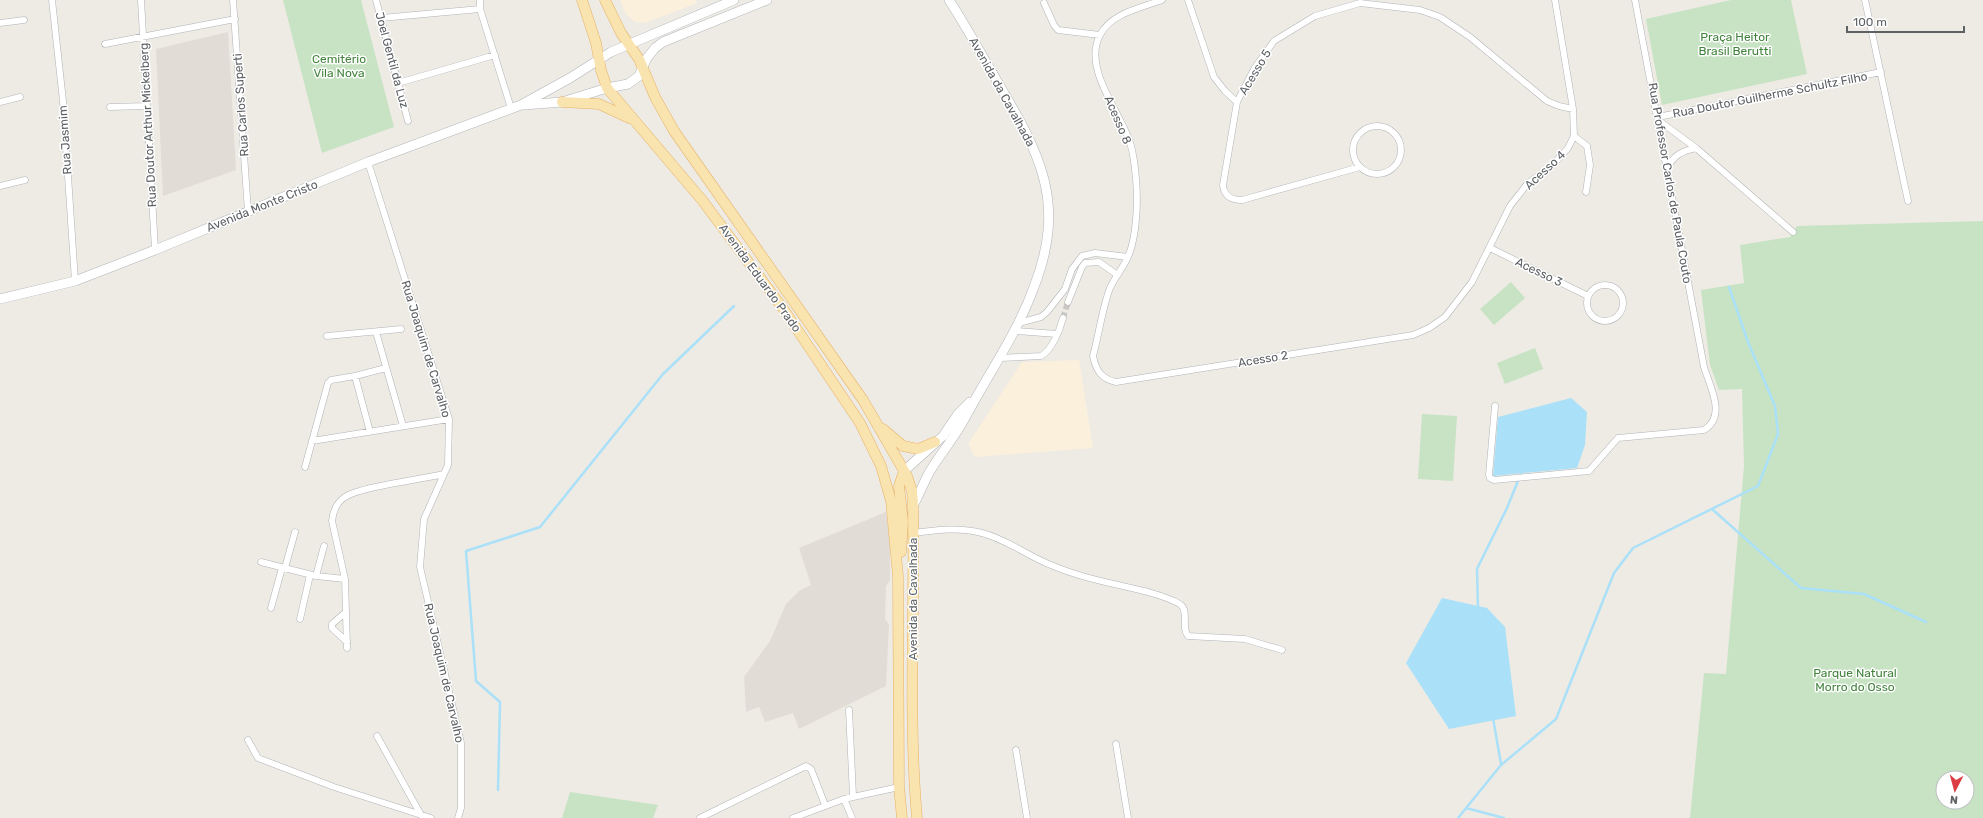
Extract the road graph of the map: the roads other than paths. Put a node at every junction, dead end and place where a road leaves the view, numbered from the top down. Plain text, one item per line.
1 (52, 0) edge
2 (141, 0) edge
3 (233, 0) edge
4 (376, 0) edge
5 (480, 0) edge
6 (582, 0) edge
7 (605, 0) edge
8 (734, 0) edge
9 (767, 0) edge
10 (949, 0) edge
11 (954, 0) edge
12 (1162, 0) edge
13 (1188, 0) edge
14 (1555, 0) edge
15 (1635, 0) edge
16 (1865, 0) edge
17 (1044, 3) dead end
18 (480, 9) junction
19 (957, 12) junction
20 (381, 18) junction
21 (235, 19) junction
22 (24, 20) dead end
23 (0, 23) edge
24 (1100, 35) junction
25 (143, 36) junction
26 (105, 44) dead end
27 (629, 45) junction
28 (495, 55) junction
29 (599, 60) junction
30 (643, 69) junction
31 (1881, 72) junction
32 (398, 83) junction
33 (607, 88) junction
34 (20, 97) dead end
35 (0, 102) edge
36 (562, 102) junction
37 (1237, 102) junction
38 (521, 105) junction
39 (147, 106) junction
40 (110, 107) dead end
41 (511, 108) junction
42 (1573, 109) junction
43 (1658, 118) junction
44 (632, 119) junction
45 (408, 121) dead end
46 (1574, 136) junction
47 (1696, 148) junction
48 (368, 162) junction
49 (1360, 167) junction
50 (1666, 168) junction
51 (25, 180) dead end
52 (0, 186) edge
53 (1586, 192) dead end
54 (1908, 201) dead end
55 (248, 211) junction
56 (1793, 232) dead end
57 (1490, 248) junction
58 (155, 250) junction
59 (1128, 257) junction
60 (1116, 274) junction
61 (75, 281) junction
62 (1588, 296) junction
63 (0, 299) edge
64 (1068, 302) tunnel mouth
65 (1063, 318) tunnel mouth
66 (1017, 327) junction
67 (401, 329) dead end
68 (376, 332) junction
69 (1057, 334) junction
70 (327, 336) dead end
71 (1000, 358) junction
72 (386, 368) junction
73 (355, 376) junction
74 (975, 397) junction
75 (1495, 406) dead end
76 (449, 419) junction
77 (878, 423) junction
78 (403, 426) junction
79 (370, 432) junction
80 (312, 441) junction
81 (935, 442) junction
82 (305, 467) dead end
83 (904, 471) junction
84 (444, 474) junction
85 (913, 506) junction
86 (295, 532) dead end
87 (913, 533) junction
88 (324, 546) dead end
89 (261, 562) dead end
90 (283, 568) junction
91 (313, 576) junction
92 (898, 576) junction
93 (345, 579) junction
94 (898, 597) junction
95 (271, 608) dead end
96 (346, 612) junction
97 (300, 619) dead end
98 (913, 646) junction
99 (1282, 650) dead end
100 (898, 674) junction
101 (849, 710) dead end
102 (913, 727) junction
103 (377, 736) dead end
104 (248, 740) dead end
105 (1116, 744) dead end
106 (1016, 750) dead end
107 (899, 787) junction
108 (853, 796) junction
109 (844, 799) junction
110 (825, 805) junction
111 (810, 810) junction
112 (421, 815) junction
113 (431, 818) edge
114 (458, 818) edge
115 (700, 818) edge
116 (793, 818) edge
117 (813, 818) edge
118 (852, 818) edge
119 (902, 818) edge
120 (917, 818) edge
121 (1027, 818) edge
122 (1128, 818) edge

1 - 61 street, Rua Jasmim
2 - 25 street, Rua Doutor Arthur Mickelberg
3 - 21 street, Rua Carlos Superti
4 - 20 street, Joel Gentil da Luz
5 - 18 street
6 - 29 main road, Avenida Eduardo Prado
7 - 27 main road, Avenida Eduardo Prado
8 - 27 main road, Avenida Monte Cristo
9 - 30 main road, Avenida Monte Cristo
10 - 19 main road, Avenida da Cavalhada
11 - 19 main road, Avenida da Cavalhada
12 - 24 street
13 - 37 street
14 - 42 street
15 - 43 street, Rua Professor Carlos de Paula Couto
16 - 31 street
17 - 24 street
18 - 20 street
18 - 28 street
19 - 66 main road, Avenida da Cavalhada
20 - 32 street, Joel Gentil da Luz
21 - 25 street
21 - 55 street, Rua Carlos Superti
22 - 23 street
24 - 59 street, Acesso 8
25 - 26 street
25 - 39 street, Rua Doutor Arthur Mickelberg
27 - 29 main road, Avenida Monte Cristo
27 - 30 main road, Avenida Eduardo Prado
28 - 32 street
28 - 41 street
29 - 33 main road, Avenida Eduardo Prado
29 - 38 main road, Avenida Monte Cristo
30 - 33 main road, Avenida Monte Cristo
30 - 77 main road, Avenida Eduardo Prado
31 - 43 street, Rua Doutor Guilherme Schultz Filho
31 - 54 street
32 - 45 street, Joel Gentil da Luz
33 - 36 main road, Avenida Monte Cristo
33 - 44 main road, Avenida Eduardo Prado
34 - 35 street
36 - 38 main road, Avenida Monte Cristo
36 - 44 main road
37 - 42 street, Acesso 5
37 - 49 street, Acesso 5
38 - 41 main road, Avenida Monte Cristo
39 - 40 street
39 - 58 street, Rua Doutor Arthur Mickelberg
41 - 48 main road, Avenida Monte Cristo
42 - 46 street
43 - 47 street
43 - 50 street, Rua Professor Carlos de Paula Couto
44 - 92 main road, Avenida Eduardo Prado
46 - 53 street
46 - 57 street, Acesso 4
47 - 50 street
47 - 56 street
48 - 55 main road, Avenida Monte Cristo
48 - 76 street, Rua Joaquim de Carvalho
49 - 49 street
50 - 75 street, Rua Professor Carlos de Paula Couto
51 - 52 street
55 - 58 main road, Avenida Monte Cristo
57 - 60 street, Acesso 2
57 - 62 street, Acesso 3
58 - 61 main road, Avenida Monte Cristo
59 - 60 street, Acesso 8
59 - 66 street
60 - 64 street
61 - 63 main road, Avenida Monte Cristo
62 - 62 street
65 - 69 street
66 - 69 street
66 - 71 main road, Avenida da Cavalhada
67 - 68 street
68 - 70 street
68 - 72 street
69 - 71 street
71 - 74 main road, Avenida da Cavalhada
72 - 73 street
72 - 78 street
73 - 79 street
73 - 80 street
74 - 81 main road, Avenida da Cavalhada
74 - 85 main road, Avenida da Cavalhada
76 - 78 street
76 - 84 street, Rua Joaquim de Carvalho
77 - 81 main road
77 - 83 main road, Avenida Eduardo Prado
78 - 79 street
79 - 80 street
80 - 82 street
81 - 83 main road, Avenida da Cavalhada
83 - 85 main road, Avenida Eduardo Prado
83 - 92 main road
84 - 93 street
84 - 114 street, Rua Joaquim de Carvalho
85 - 87 main road, Avenida da Cavalhada
86 - 90 street
87 - 98 main road, Avenida da Cavalhada
87 - 99 street
88 - 91 street
89 - 90 street
90 - 91 street
90 - 95 street
91 - 93 street
91 - 97 street
92 - 94 main road, Avenida da Cavalhada
93 - 96 street
94 - 98 main road
94 - 100 main road, Avenida da Cavalhada
96 - 96 street
98 - 102 main road, Avenida da Cavalhada
100 - 102 main road
100 - 107 main road, Avenida da Cavalhada
101 - 108 street
102 - 120 main road, Avenida da Cavalhada
103 - 112 street
104 - 112 street
105 - 122 street
106 - 121 street
107 - 108 street
107 - 119 main road, Avenida da Cavalhada
108 - 109 street
109 - 110 street
109 - 118 street
110 - 111 street
110 - 115 street
111 - 116 street
111 - 117 street
112 - 113 street

